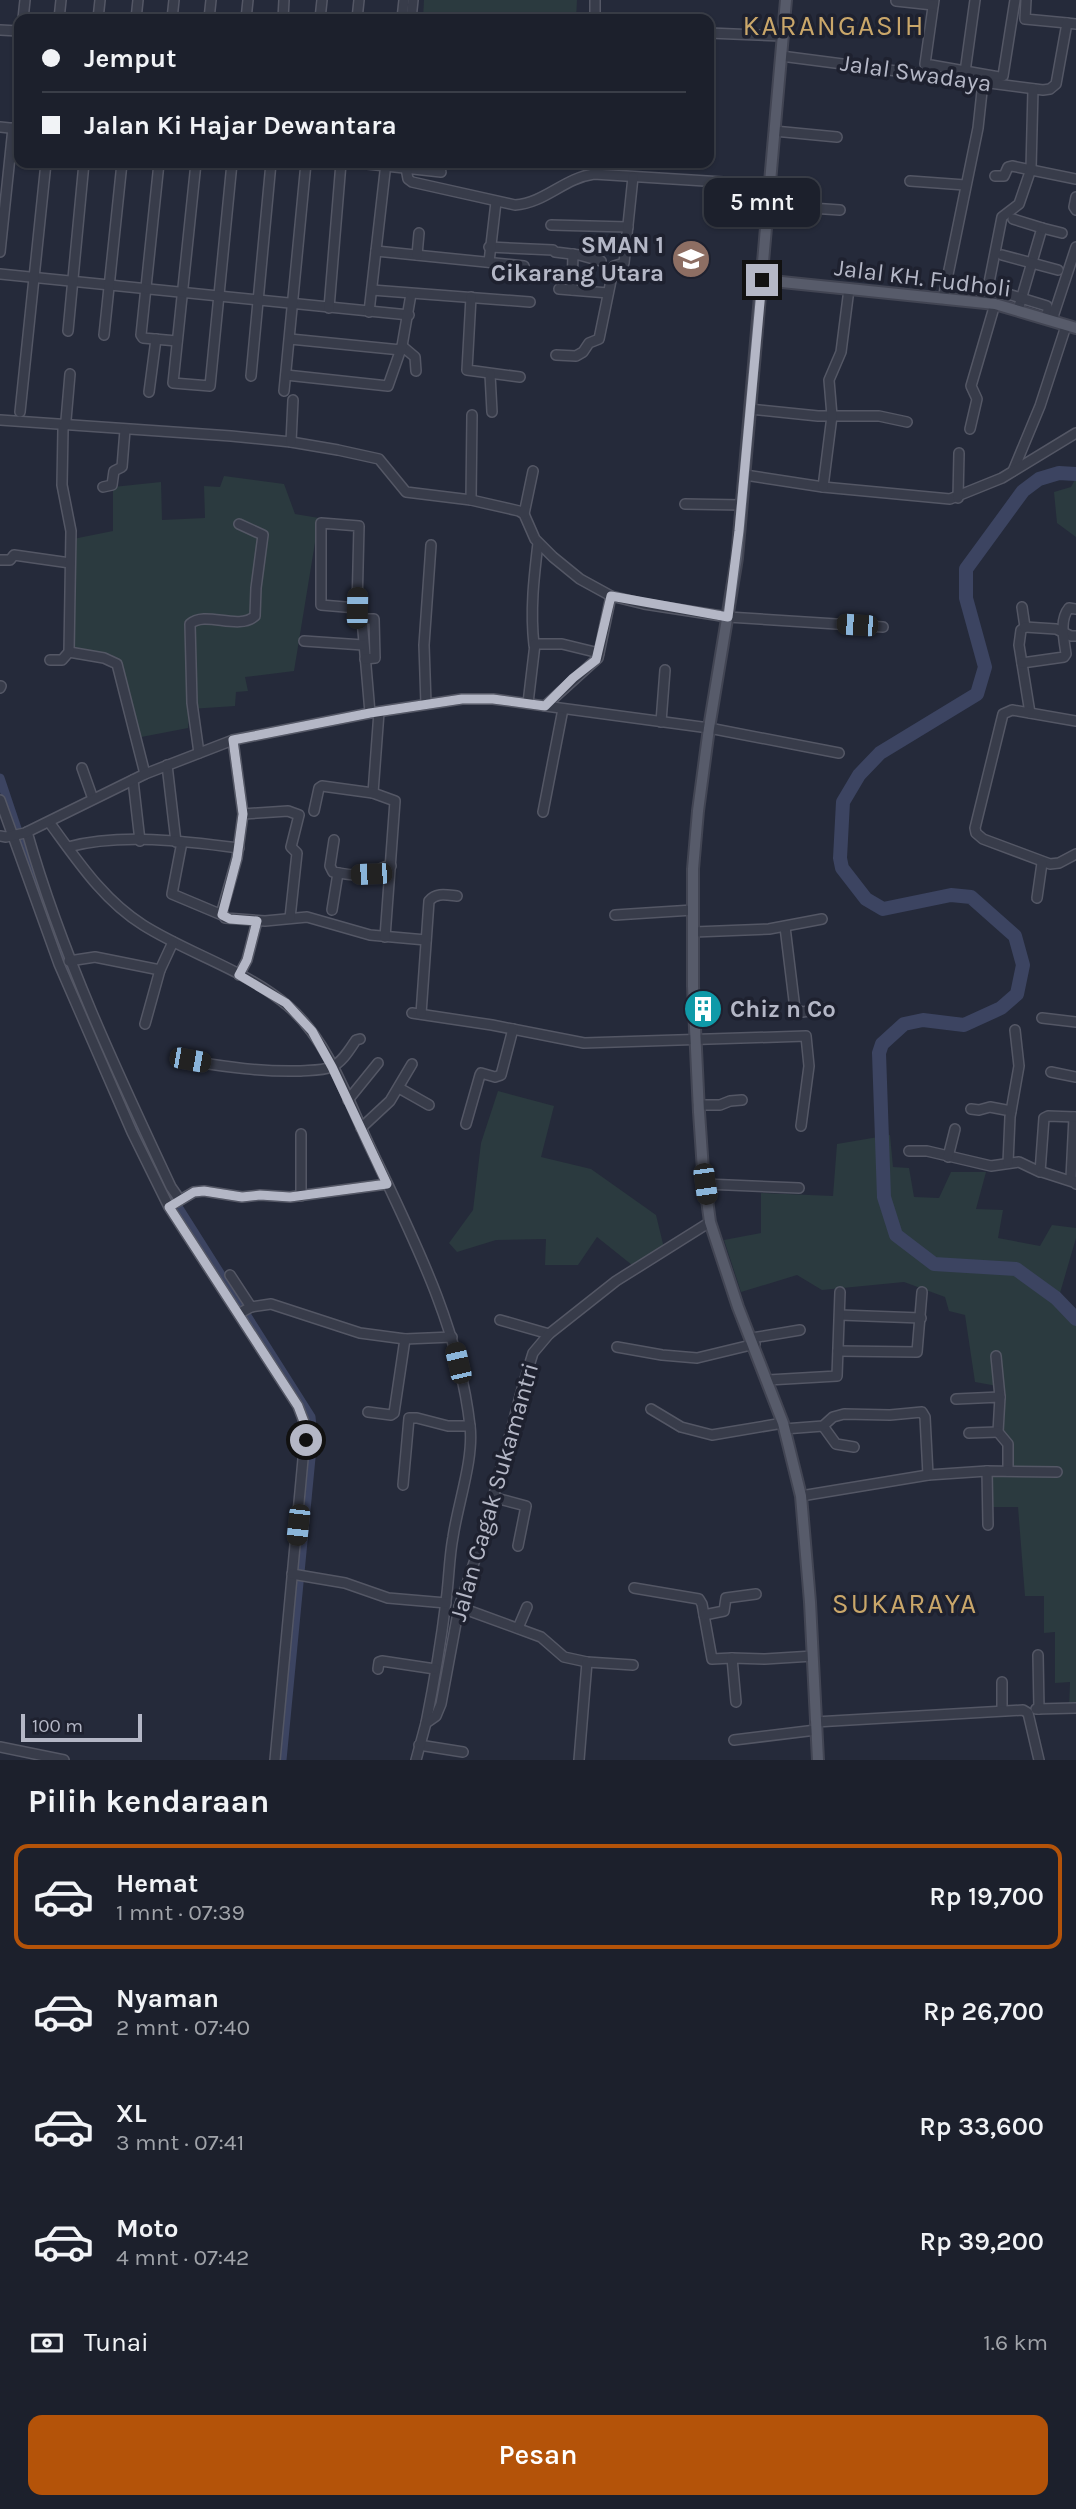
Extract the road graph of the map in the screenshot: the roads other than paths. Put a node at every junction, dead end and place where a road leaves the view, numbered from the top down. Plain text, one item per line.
1 (786, 0) edge
2 (975, 0) edge
3 (1015, 0) edge
4 (1026, 0) edge
5 (896, 1) edge
6 (910, 1) edge
7 (933, 2) edge
8 (1072, 24) edge
9 (714, 33) edge
10 (782, 36) junction
11 (781, 56) junction
12 (965, 72) junction
13 (983, 82) junction
14 (1033, 89) junction
15 (774, 131) junction
16 (838, 137) dead end
17 (14, 144) edge
18 (45, 168) edge
19 (83, 168) edge
20 (122, 168) edge
21 (158, 168) edge
22 (195, 168) edge
23 (232, 168) edge
24 (270, 168) edge
25 (306, 168) edge
26 (341, 168) edge
27 (385, 168) edge
28 (406, 168) joint
29 (1031, 169) junction
30 (441, 172) dead end
31 (995, 176) dead end
32 (633, 177) junction
33 (1076, 178) edge
34 (910, 181) dead end
35 (770, 185) junction
36 (965, 185) junction
37 (1076, 197) edge
38 (496, 202) junction
39 (768, 205) junction
40 (840, 210) dead end
41 (1076, 210) edge
42 (1013, 219) dead end
43 (551, 225) dead end
44 (628, 228) junction
45 (1042, 228) junction
46 (419, 233) dead end
47 (1062, 233) dead end
48 (489, 247) junction
49 (1076, 247) edge
50 (376, 251) junction
51 (0, 252) edge
52 (573, 254) junction
53 (417, 255) junction
54 (1002, 255) dead end
55 (601, 261) dead end
56 (489, 262) junction
57 (1031, 263) junction
58 (524, 266) dead end
59 (1058, 270) dead end
60 (0, 274) edge
61 (34, 277) junction
62 (762, 280) junction
63 (72, 281) junction
64 (110, 285) junction
65 (146, 289) junction
66 (559, 289) dead end
67 (849, 289) junction
68 (372, 290) junction
69 (572, 290) junction
70 (182, 292) junction
71 (608, 293) junction
72 (411, 294) junction
73 (219, 296) junction
74 (471, 297) junction
75 (943, 299) junction
76 (256, 300) junction
77 (530, 302) dead end
78 (991, 303) junction
79 (1019, 304) junction
80 (293, 305) junction
81 (329, 308) junction
82 (369, 313) junction
83 (409, 315) junction
84 (1049, 319) junction
85 (1071, 327) edge
86 (68, 331) dead end
87 (104, 335) dead end
88 (156, 339) junction
89 (290, 339) junction
90 (177, 341) junction
91 (401, 348) junction
92 (556, 355) dead end
93 (416, 371) dead end
94 (70, 374) dead end
95 (490, 374) junction
96 (286, 375) junction
97 (251, 376) dead end
98 (520, 377) dead end
99 (284, 391) dead end
100 (149, 392) dead end
101 (293, 400) dead end
102 (750, 409) junction
103 (20, 412) dead end
104 (492, 412) dead end
105 (472, 415) dead end
106 (832, 416) junction
107 (0, 420) edge
108 (907, 422) dead end
109 (64, 425) junction
110 (970, 429) dead end
111 (125, 430) junction
112 (1076, 433) edge
113 (291, 442) junction
114 (959, 453) dead end
115 (533, 471) dead end
116 (1013, 471) junction
117 (745, 475) junction
118 (823, 486) junction
119 (103, 487) dead end
120 (958, 498) junction
121 (471, 500) junction
122 (685, 504) dead end
123 (742, 505) junction
124 (524, 514) junction
125 (239, 524) dead end
126 (538, 542) junction
127 (431, 545) dead end
128 (0, 560) edge
129 (70, 563) junction
130 (611, 596) junction
131 (1022, 607) dead end
132 (357, 608) junction
133 (1076, 609) edge
134 (728, 617) junction
135 (362, 619) junction
136 (883, 626) dead end
137 (1026, 627) junction
138 (1063, 632) junction
139 (1076, 636) edge
140 (304, 641) dead end
141 (363, 645) junction
142 (534, 645) junction
143 (69, 652) junction
144 (599, 653) junction
145 (365, 659) junction
146 (50, 660) dead end
147 (1022, 663) junction
148 (666, 670) dead end
149 (528, 703) junction
150 (426, 704) junction
151 (545, 706) junction
152 (563, 709) junction
153 (374, 712) junction
154 (1030, 713) junction
155 (1076, 721) edge
156 (661, 722) junction
157 (709, 728) junction
158 (233, 740) junction
159 (199, 752) junction
160 (839, 753) dead end
161 (167, 765) junction
162 (82, 768) dead end
163 (145, 774) junction
164 (133, 780) junction
165 (373, 793) junction
166 (93, 799) junction
167 (0, 800) edge
168 (313, 811) dead end
169 (543, 812) dead end
170 (243, 814) junction
171 (49, 822) junction
172 (13, 836) edge
173 (334, 840) dead end
174 (140, 841) junction
175 (179, 842) junction
176 (72, 846) junction
177 (239, 848) junction
178 (1076, 854) edge
179 (1042, 863) junction
180 (391, 866) junction
181 (338, 873) junction
182 (457, 896) dead end
183 (1037, 898) dead end
184 (693, 910) junction
185 (332, 911) dead end
186 (222, 915) junction
187 (615, 915) dead end
188 (290, 918) junction
189 (822, 919) dead end
190 (257, 921) junction
191 (785, 927) junction
192 (694, 932) junction
193 (385, 937) junction
194 (426, 940) junction
195 (173, 942) junction
196 (66, 962) junction
197 (160, 970) junction
198 (239, 975) junction
199 (830, 1008) dead end
200 (1042, 1018) dead end
201 (1076, 1022) edge
202 (145, 1024) dead end
203 (513, 1029) junction
204 (1015, 1030) dead end
205 (360, 1039) dead end
206 (696, 1040) junction
207 (190, 1060) dead end
208 (378, 1063) dead end
209 (412, 1064) dead end
210 (332, 1067) junction
211 (1051, 1072) dead end
212 (1076, 1077) edge
213 (399, 1088) junction
214 (348, 1100) junction
215 (742, 1100) dead end
216 (429, 1105) dead end
217 (698, 1105) junction
218 (971, 1109) dead end
219 (1011, 1111) junction
220 (1075, 1117) edge
221 (466, 1124) dead end
222 (801, 1126) dead end
223 (361, 1128) junction
224 (955, 1129) dead end
225 (301, 1134) dead end
226 (909, 1151) dead end
227 (948, 1157) junction
228 (1008, 1163) junction
229 (1042, 1171) junction
230 (1074, 1183) edge
231 (387, 1184) junction
232 (705, 1184) junction
233 (799, 1188) dead end
234 (301, 1196) junction
235 (175, 1203) junction
236 (710, 1222) junction
237 (230, 1275) dead end
238 (840, 1292) dead end
239 (922, 1292) dead end
240 (246, 1310) junction
241 (840, 1315) junction
242 (921, 1318) junction
243 (500, 1320) dead end
244 (800, 1330) dead end
245 (549, 1334) junction
246 (452, 1337) junction
247 (405, 1339) junction
248 (753, 1341) junction
249 (617, 1347) dead end
250 (838, 1351) junction
251 (996, 1356) dead end
252 (768, 1380) junction
253 (1000, 1397) junction
254 (956, 1399) dead end
255 (651, 1409) dead end
256 (368, 1412) dead end
257 (470, 1426) junction
258 (784, 1426) junction
259 (823, 1426) junction
260 (998, 1432) junction
261 (969, 1433) dead end
262 (854, 1447) dead end
263 (987, 1471) junction
264 (1008, 1471) junction
265 (1057, 1472) dead end
266 (928, 1475) junction
267 (402, 1485) dead end
268 (801, 1496) junction
269 (492, 1497) junction
270 (988, 1525) dead end
271 (518, 1546) dead end
272 (297, 1574) junction
273 (634, 1588) dead end
274 (756, 1594) dead end
275 (446, 1603) junction
276 (459, 1607) junction
277 (527, 1607) dead end
278 (704, 1615) junction
279 (517, 1628) junction
280 (813, 1656) junction
281 (1038, 1656) dead end
282 (732, 1658) junction
283 (587, 1662) junction
284 (633, 1665) dead end
285 (378, 1669) dead end
286 (435, 1669) junction
287 (1002, 1682) dead end
288 (736, 1703) dead end
289 (1039, 1709) junction
290 (1076, 1709) edge
291 (1002, 1710) junction
292 (1026, 1711) junction
293 (426, 1723) junction
294 (815, 1726) junction
295 (734, 1740) dead end
296 (419, 1745) junction
297 (0, 1747) edge
298 (463, 1752) dead end
299 (64, 1760) edge
300 (275, 1760) edge
301 (416, 1760) edge
302 (579, 1760) edge
303 (818, 1760) edge
304 (1039, 1760) edge

1 - 10 main road
2 - 12 street
3 - 12 street
4 - 8 street
5 - 6 street
6 - 7 street
7 - 12 street
8 - 14 street, Jalal Swadaya
9 - 10 street
10 - 11 main road
11 - 13 street, Jalal Swadaya
11 - 15 main road
13 - 14 street, Jalal Swadaya
13 - 36 street
14 - 29 street
15 - 16 street
15 - 35 main road
17 - 51 street
18 - 61 street
19 - 63 street
20 - 64 street
21 - 65 street
22 - 70 street
23 - 73 street
24 - 76 street
25 - 80 street
26 - 81 street
27 - 50 street
28 - 30 street
28 - 38 street
29 - 31 street
29 - 33 street
29 - 78 street
32 - 35 street
32 - 38 street
32 - 44 street
34 - 36 street
35 - 39 main road
36 - 75 street
37 - 41 street
38 - 48 street
39 - 40 street
39 - 62 main road
42 - 45 street
43 - 44 street
44 - 71 street
45 - 47 street
45 - 57 street
46 - 53 street
48 - 52 street
48 - 56 street
49 - 84 street
50 - 53 street
50 - 68 street
52 - 55 street
52 - 69 street
53 - 56 street
54 - 57 street
56 - 58 street
57 - 59 street
57 - 79 street
60 - 61 street
61 - 63 street
61 - 103 street
62 - 67 main road, Jalal KH. Fudholi
62 - 102 main road
63 - 64 street
63 - 86 street
64 - 65 street
64 - 87 street
65 - 70 street
65 - 88 street
66 - 69 street
67 - 75 main road, Jalal KH. Fudholi
67 - 106 street
68 - 72 street
68 - 82 street
69 - 71 street
70 - 73 street
70 - 90 street
71 - 92 street
72 - 74 street
72 - 83 street
73 - 76 street
73 - 90 street
74 - 77 street
74 - 95 street
75 - 78 main road, Jalal KH. Fudholi
76 - 80 street
76 - 97 street
78 - 79 main road, Jalal KH. Fudholi
78 - 110 street
79 - 84 main road, Jalal KH. Fudholi
80 - 81 street
80 - 89 street
81 - 82 street
82 - 83 street
83 - 91 street
84 - 85 main road, Jalal KH. Fudholi
85 - 116 street
88 - 90 street
88 - 100 street
89 - 91 street
89 - 96 street
91 - 93 street
91 - 96 street
94 - 109 street
95 - 98 street
95 - 104 street
96 - 99 street
101 - 113 street
102 - 106 street
102 - 117 main road
105 - 121 street
106 - 108 street
106 - 118 street
107 - 109 street
109 - 111 street
109 - 129 street
111 - 113 street
111 - 119 street
112 - 116 street
113 - 121 street
114 - 120 street
115 - 124 street
116 - 120 street
117 - 118 street
117 - 123 main road
118 - 120 street
121 - 124 street
122 - 123 street
123 - 134 main road
124 - 126 street
125 - 159 street
126 - 130 street
126 - 142 street
127 - 150 street
128 - 129 street
129 - 143 street
130 - 134 street
130 - 144 street
131 - 137 street
132 - 132 street
132 - 135 street
133 - 138 street
134 - 136 street
134 - 157 main road
135 - 141 street
135 - 145 street
137 - 138 street
137 - 147 street
138 - 139 street
138 - 147 street
140 - 141 street
141 - 145 street
142 - 144 street
142 - 149 street
143 - 146 street
143 - 163 street
144 - 151 street
145 - 153 street
147 - 154 street
148 - 156 street
149 - 150 street
149 - 151 street
150 - 153 street
151 - 152 street
152 - 156 street
152 - 169 street
153 - 158 street
153 - 165 street
154 - 155 street
154 - 179 street
156 - 157 street
157 - 160 street
157 - 184 main road
158 - 159 street
158 - 170 street
159 - 161 street
161 - 163 street
161 - 175 street
162 - 166 street
163 - 164 street
164 - 166 street
164 - 174 street
165 - 168 street
165 - 180 street
166 - 171 street
167 - 172 street
170 - 177 street
170 - 188 street
171 - 172 street
171 - 176 street
172 - 196 street
172 - 196 street
173 - 181 street
174 - 175 street
174 - 176 street
175 - 177 street
175 - 186 street
176 - 195 street
177 - 186 street
178 - 179 street
179 - 183 street
180 - 181 street
180 - 193 street
181 - 185 street
182 - 194 street
184 - 187 street
184 - 192 main road
186 - 190 street
188 - 190 street
188 - 193 street
189 - 191 street
190 - 198 street
191 - 192 street
191 - 199 street
192 - 206 main road
193 - 194 street
194 - 203 street
195 - 197 street
195 - 198 street
196 - 197 street
196 - 235 street
197 - 202 street
198 - 210 street
200 - 201 street
203 - 206 street
203 - 221 street
204 - 219 street
205 - 210 street
206 - 217 main road
206 - 222 street
207 - 210 street
208 - 214 street
209 - 213 street
210 - 214 street
211 - 212 street
213 - 216 street
213 - 223 street
214 - 223 street
215 - 217 street
217 - 232 main road
218 - 219 street
219 - 228 street
220 - 229 street
220 - 230 street
223 - 231 street
224 - 227 street
225 - 234 street
226 - 227 street
227 - 228 street
228 - 229 street
229 - 230 street
231 - 234 street
231 - 246 street
232 - 233 street
232 - 236 main road
234 - 235 street
235 - 240 street
236 - 245 street, Jalan Cagak Sukamantri
236 - 248 main road
237 - 240 street
238 - 241 street
239 - 242 street
240 - 247 street
240 - 272 street
241 - 242 street
241 - 250 street
242 - 250 street
243 - 245 street
244 - 248 street
245 - 269 street, Jalan Cagak Sukamantri
246 - 247 street
246 - 257 street
247 - 256 street
248 - 249 street
248 - 252 main road
250 - 252 street
251 - 253 street
252 - 258 main road
253 - 254 street
253 - 260 street
255 - 258 street
257 - 267 street
257 - 275 street
258 - 259 street
258 - 268 main road
259 - 262 street
259 - 266 street
260 - 261 street
260 - 264 street
263 - 264 street
263 - 266 street
263 - 270 street
264 - 265 street
266 - 268 street
268 - 280 main road
269 - 271 street
269 - 276 street, Jalan Cagak Sukamantri
272 - 275 street
272 - 300 street
273 - 278 street
274 - 278 street
275 - 286 street
276 - 279 street
276 - 293 street, Jalan Cagak Sukamantri
277 - 279 street
278 - 282 street
279 - 283 street
280 - 282 street
280 - 294 main road
281 - 289 street
282 - 288 street
283 - 284 street
283 - 302 street
285 - 286 street
286 - 293 street
287 - 291 street
289 - 290 street
289 - 292 street
291 - 292 street
291 - 294 street
292 - 304 street
293 - 296 street, Jalan Cagak Sukamantri
294 - 295 street
294 - 303 main road
296 - 298 street
296 - 301 street, Jalan Cagak Sukamantri
297 - 299 street

